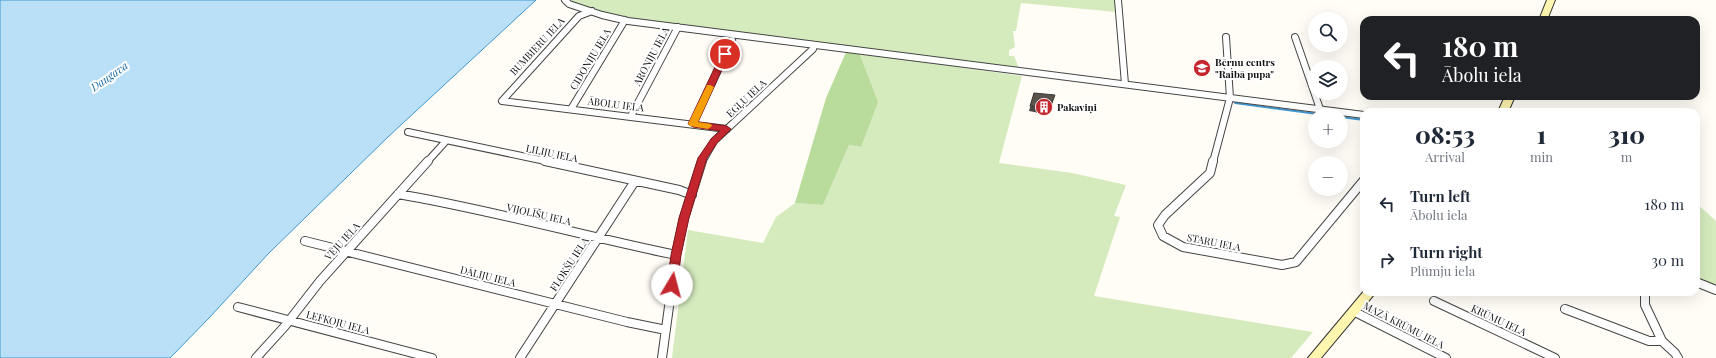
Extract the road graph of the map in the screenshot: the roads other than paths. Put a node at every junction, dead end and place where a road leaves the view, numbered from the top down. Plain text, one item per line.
1 (565, 0) edge
2 (1118, 0) edge
3 (1551, 0) edge
4 (592, 11) junction
5 (1545, 16) edge
6 (626, 20) junction
7 (678, 27) junction
8 (1295, 37) dead end
9 (1226, 38) dead end
10 (732, 40) dead end
11 (814, 45) junction
12 (1125, 84) junction
13 (1230, 98) junction
14 (502, 101) joint
15 (1312, 108) edge
16 (1320, 108) edge
17 (571, 109) junction
18 (1348, 113) edge
19 (1360, 114) edge
20 (631, 116) junction
21 (693, 124) junction
22 (727, 129) junction
23 (408, 132) dead end
24 (446, 141) junction
25 (635, 181) junction
26 (1360, 185) edge
27 (398, 194) junction
28 (692, 195) junction
29 (598, 239) junction
30 (305, 241) dead end
31 (346, 251) junction
32 (676, 255) junction
33 (1700, 284) edge
34 (1716, 290) edge
35 (1366, 296) edge
36 (1645, 296) edge
37 (1434, 301) dead end
38 (556, 303) junction
39 (238, 307) dead end
40 (1565, 309) dead end
41 (1353, 311) junction
42 (288, 321) junction
43 (666, 330) junction
44 (1662, 341) junction
45 (256, 358) edge
46 (432, 358) edge
47 (520, 358) edge
48 (662, 358) edge
49 (1314, 358) edge
50 (1446, 358) edge
51 (1555, 358) edge
52 (1678, 358) edge

1 - 4 street
2 - 12 street
3 - 5 main road
4 - 6 street
4 - 14 street, BUMBIERU IELA
6 - 7 street
6 - 17 street, CIDONIJU IELA
7 - 11 street
7 - 20 street, ARONIJU IELA
8 - 16 street
9 - 13 street
10 - 21 street
11 - 12 street
11 - 22 street, EGĻU IELA
12 - 13 street
13 - 15 street
13 - 26 street, STARU IELA
14 - 17 street, ĀBOLU IELA
17 - 20 street, ĀBOLU IELA
18 - 19 street
20 - 21 street, ĀBOLU IELA
21 - 22 street, ĀBOLU IELA
22 - 28 street, EGĻU IELA
23 - 24 street, LILIJU IELA
24 - 25 street, LILIJU IELA
24 - 27 street, VĒJU IELA
25 - 28 street, LILIJU IELA
25 - 29 street, FLOKŠU IELA
27 - 29 street, VIJOLĪŠU IELA
27 - 31 street, VĒJU IELA
28 - 32 street, EGĻU IELA
29 - 32 street, VIJOLĪŠU IELA
29 - 38 street, FLOKŠU IELA
30 - 31 street, DĀLIJU IELA
31 - 38 street, DĀLIJU IELA
31 - 42 street, VĒJU IELA
32 - 43 street, EGĻU IELA
33 - 34 street
35 - 41 main road
36 - 44 street
37 - 51 street, KRŪMU IELA
38 - 43 street, DĀLIJU IELA
38 - 47 street, FLOKŠU IELA
39 - 42 street, LEFKOJU IELA
40 - 44 street
41 - 49 main road
41 - 50 street, MAZĀ KRŪMU IELA
42 - 45 street, VĒJU IELA
42 - 46 street, LEFKOJU IELA
43 - 48 street, EGĻU IELA
44 - 52 street

